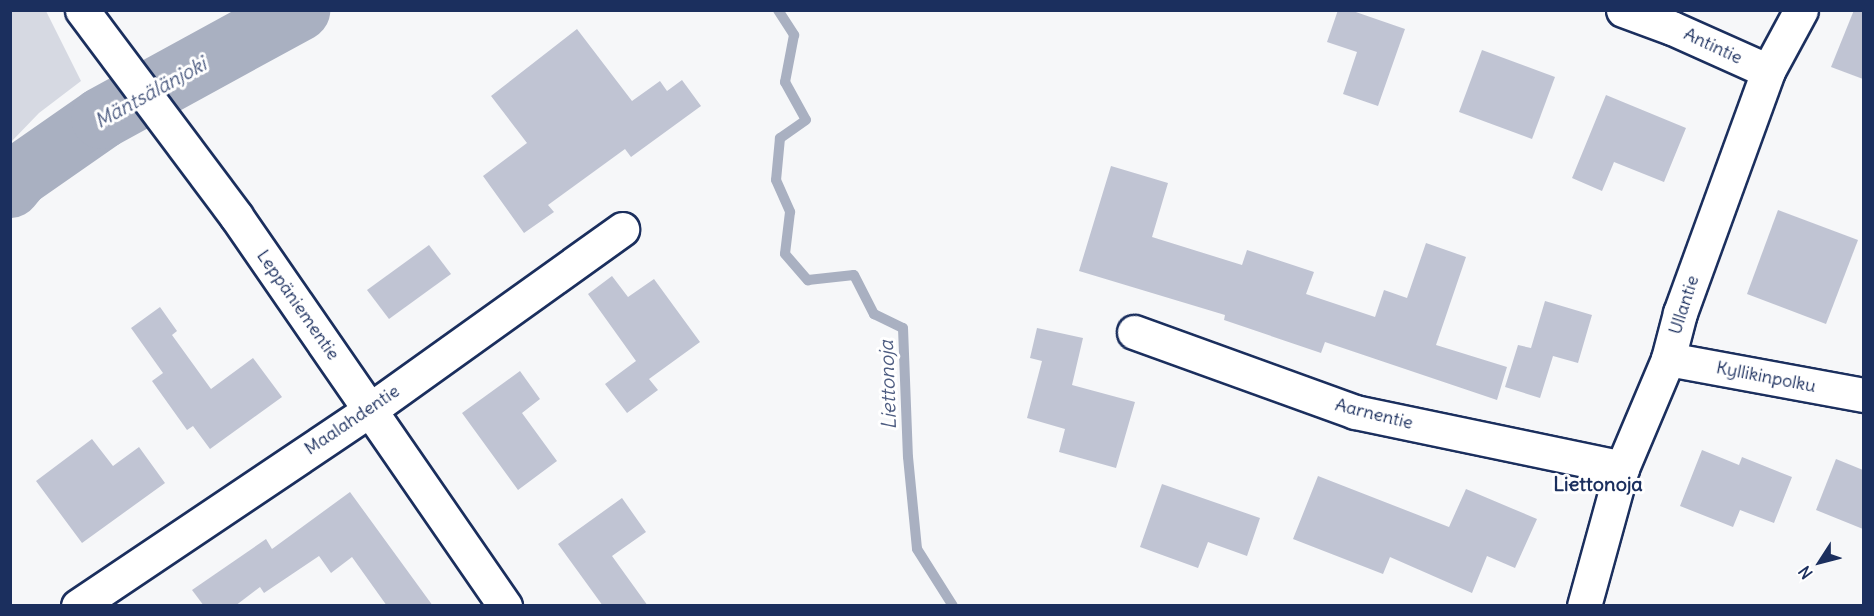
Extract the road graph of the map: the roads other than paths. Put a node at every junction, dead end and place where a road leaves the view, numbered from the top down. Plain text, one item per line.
1 (1623, 10) edge
2 (1801, 10) edge
3 (84, 13) edge
4 (1768, 71) junction
5 (622, 229) dead end
6 (1134, 332) dead end
7 (1668, 359) junction
8 (1863, 395) edge
9 (371, 409) junction
10 (1622, 468) junction
11 (78, 606) edge
12 (505, 606) edge
13 (1584, 606) edge

1 - 4 street, Antintie
2 - 4 street, Ullantie
3 - 9 street, Leppäniementie
4 - 7 street, Ullantie
5 - 9 street, Maalahdentie
6 - 10 street, Aarnentie
7 - 8 street, Kyllikinpolku
7 - 10 street, Ullantie
9 - 11 street, Maalahdentie
9 - 12 street, Leppäniementie
10 - 13 street, Ullantie

